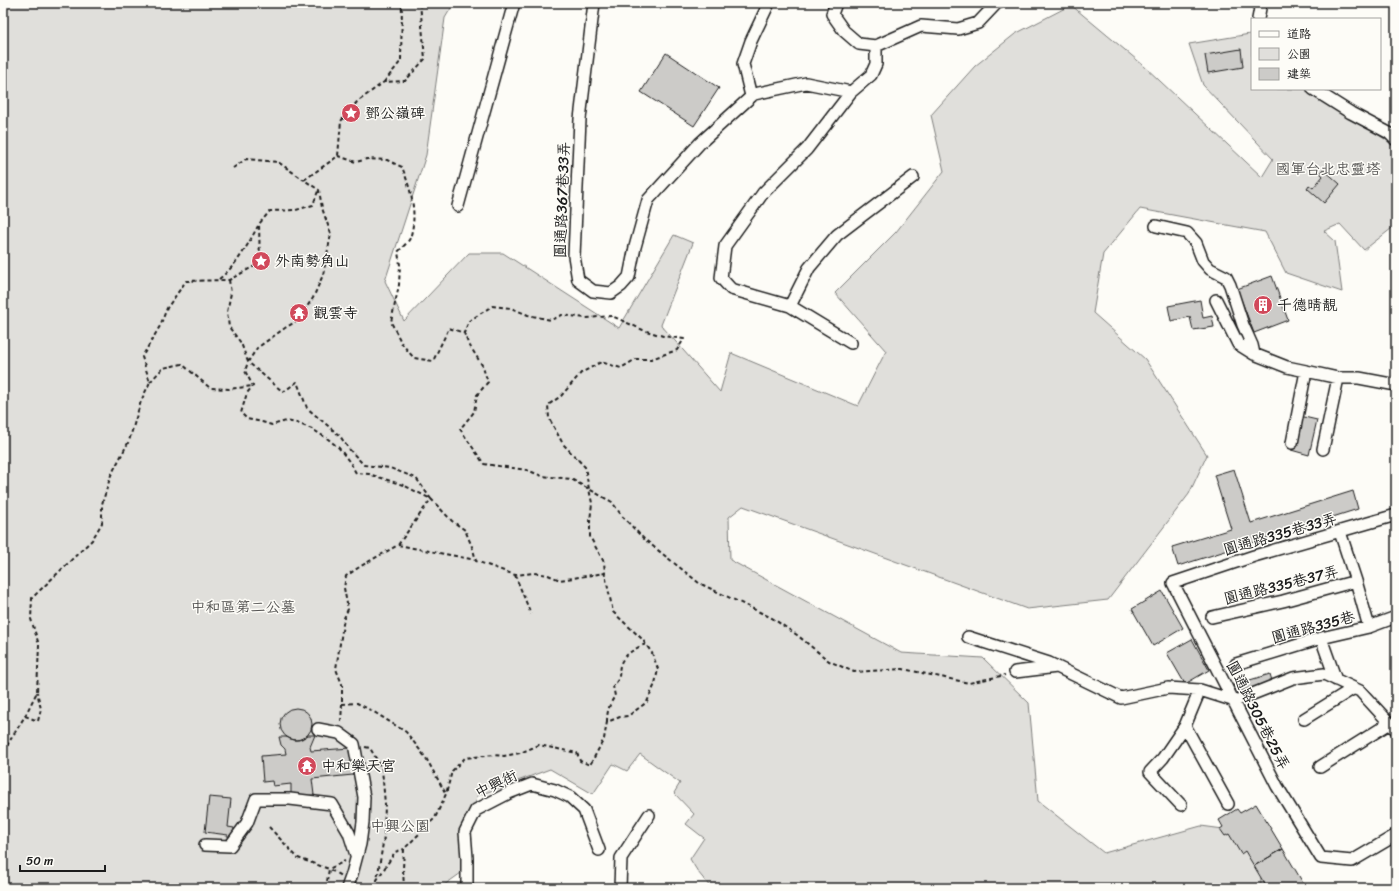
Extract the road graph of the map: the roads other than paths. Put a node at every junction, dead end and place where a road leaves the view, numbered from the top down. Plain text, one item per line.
1 (514, 3) edge
2 (594, 3) edge
3 (769, 3) edge
4 (836, 3) edge
5 (997, 3) edge
6 (1261, 3) edge
7 (1258, 18) edge
8 (876, 46) junction
9 (1315, 90) edge
10 (851, 92) junction
11 (751, 96) junction
12 (1396, 140) edge
13 (913, 177) dead end
14 (458, 206) dead end
15 (1156, 226) dead end
16 (1216, 300) dead end
17 (790, 306) junction
18 (851, 343) dead end
19 (1254, 354) junction
20 (1306, 371) junction
21 (1338, 378) junction
22 (1396, 385) edge
23 (1292, 443) dead end
24 (1323, 449) dead end
25 (1396, 515) edge
26 (1340, 532) junction
27 (1356, 581) junction
28 (1173, 583) joint
29 (1212, 617) dead end
30 (1396, 617) edge
31 (1369, 627) junction
32 (968, 637) dead end
33 (1321, 638) junction
34 (1236, 664) dead end
35 (1053, 665) junction
36 (1015, 672) road end
37 (1336, 680) junction
38 (1354, 688) junction
39 (1200, 690) junction
40 (1235, 701) junction
41 (1304, 719) dead end
42 (1185, 726) junction
43 (1393, 727) edge
44 (318, 729) dead end
45 (1320, 767) dead end
46 (1228, 804) dead end
47 (1181, 805) dead end
48 (649, 815) dead end
49 (1396, 835) edge
50 (204, 845) dead end
51 (599, 850) dead end
52 (356, 855) junction
53 (347, 888) edge
54 (467, 888) edge
55 (620, 888) edge

1 - 14 street
2 - 11 street, 圓通路367巷33弄
3 - 11 street
4 - 8 street
5 - 8 street
6 - 7 street
8 - 10 street
9 - 12 street
10 - 11 street, 圓通路367巷33弄
10 - 17 street
13 - 17 street
15 - 19 street
16 - 19 street
17 - 18 street
19 - 20 street
20 - 21 street
20 - 23 street
21 - 22 street
21 - 24 street
25 - 26 street, 圓通路335巷33弄
26 - 27 street, 圓通路335巷37弄
26 - 28 street, 圓通路335巷33弄
27 - 29 street, 圓通路335巷37弄
27 - 31 street, 圓通路335巷37弄
28 - 40 street, 圓通路305巷25弄
30 - 31 street, 圓通路335巷
31 - 33 street, 圓通路335巷
32 - 35 street
33 - 34 street, 圓通路335巷
33 - 37 street
35 - 36 street
35 - 39 street
37 - 38 street
37 - 40 street
38 - 41 street
38 - 43 street
39 - 40 street
39 - 42 street
40 - 49 street, 圓通路305巷25弄
42 - 46 street
42 - 47 street
43 - 45 street
44 - 52 street
48 - 55 street
50 - 52 street
51 - 54 street, 中興街
52 - 53 street

